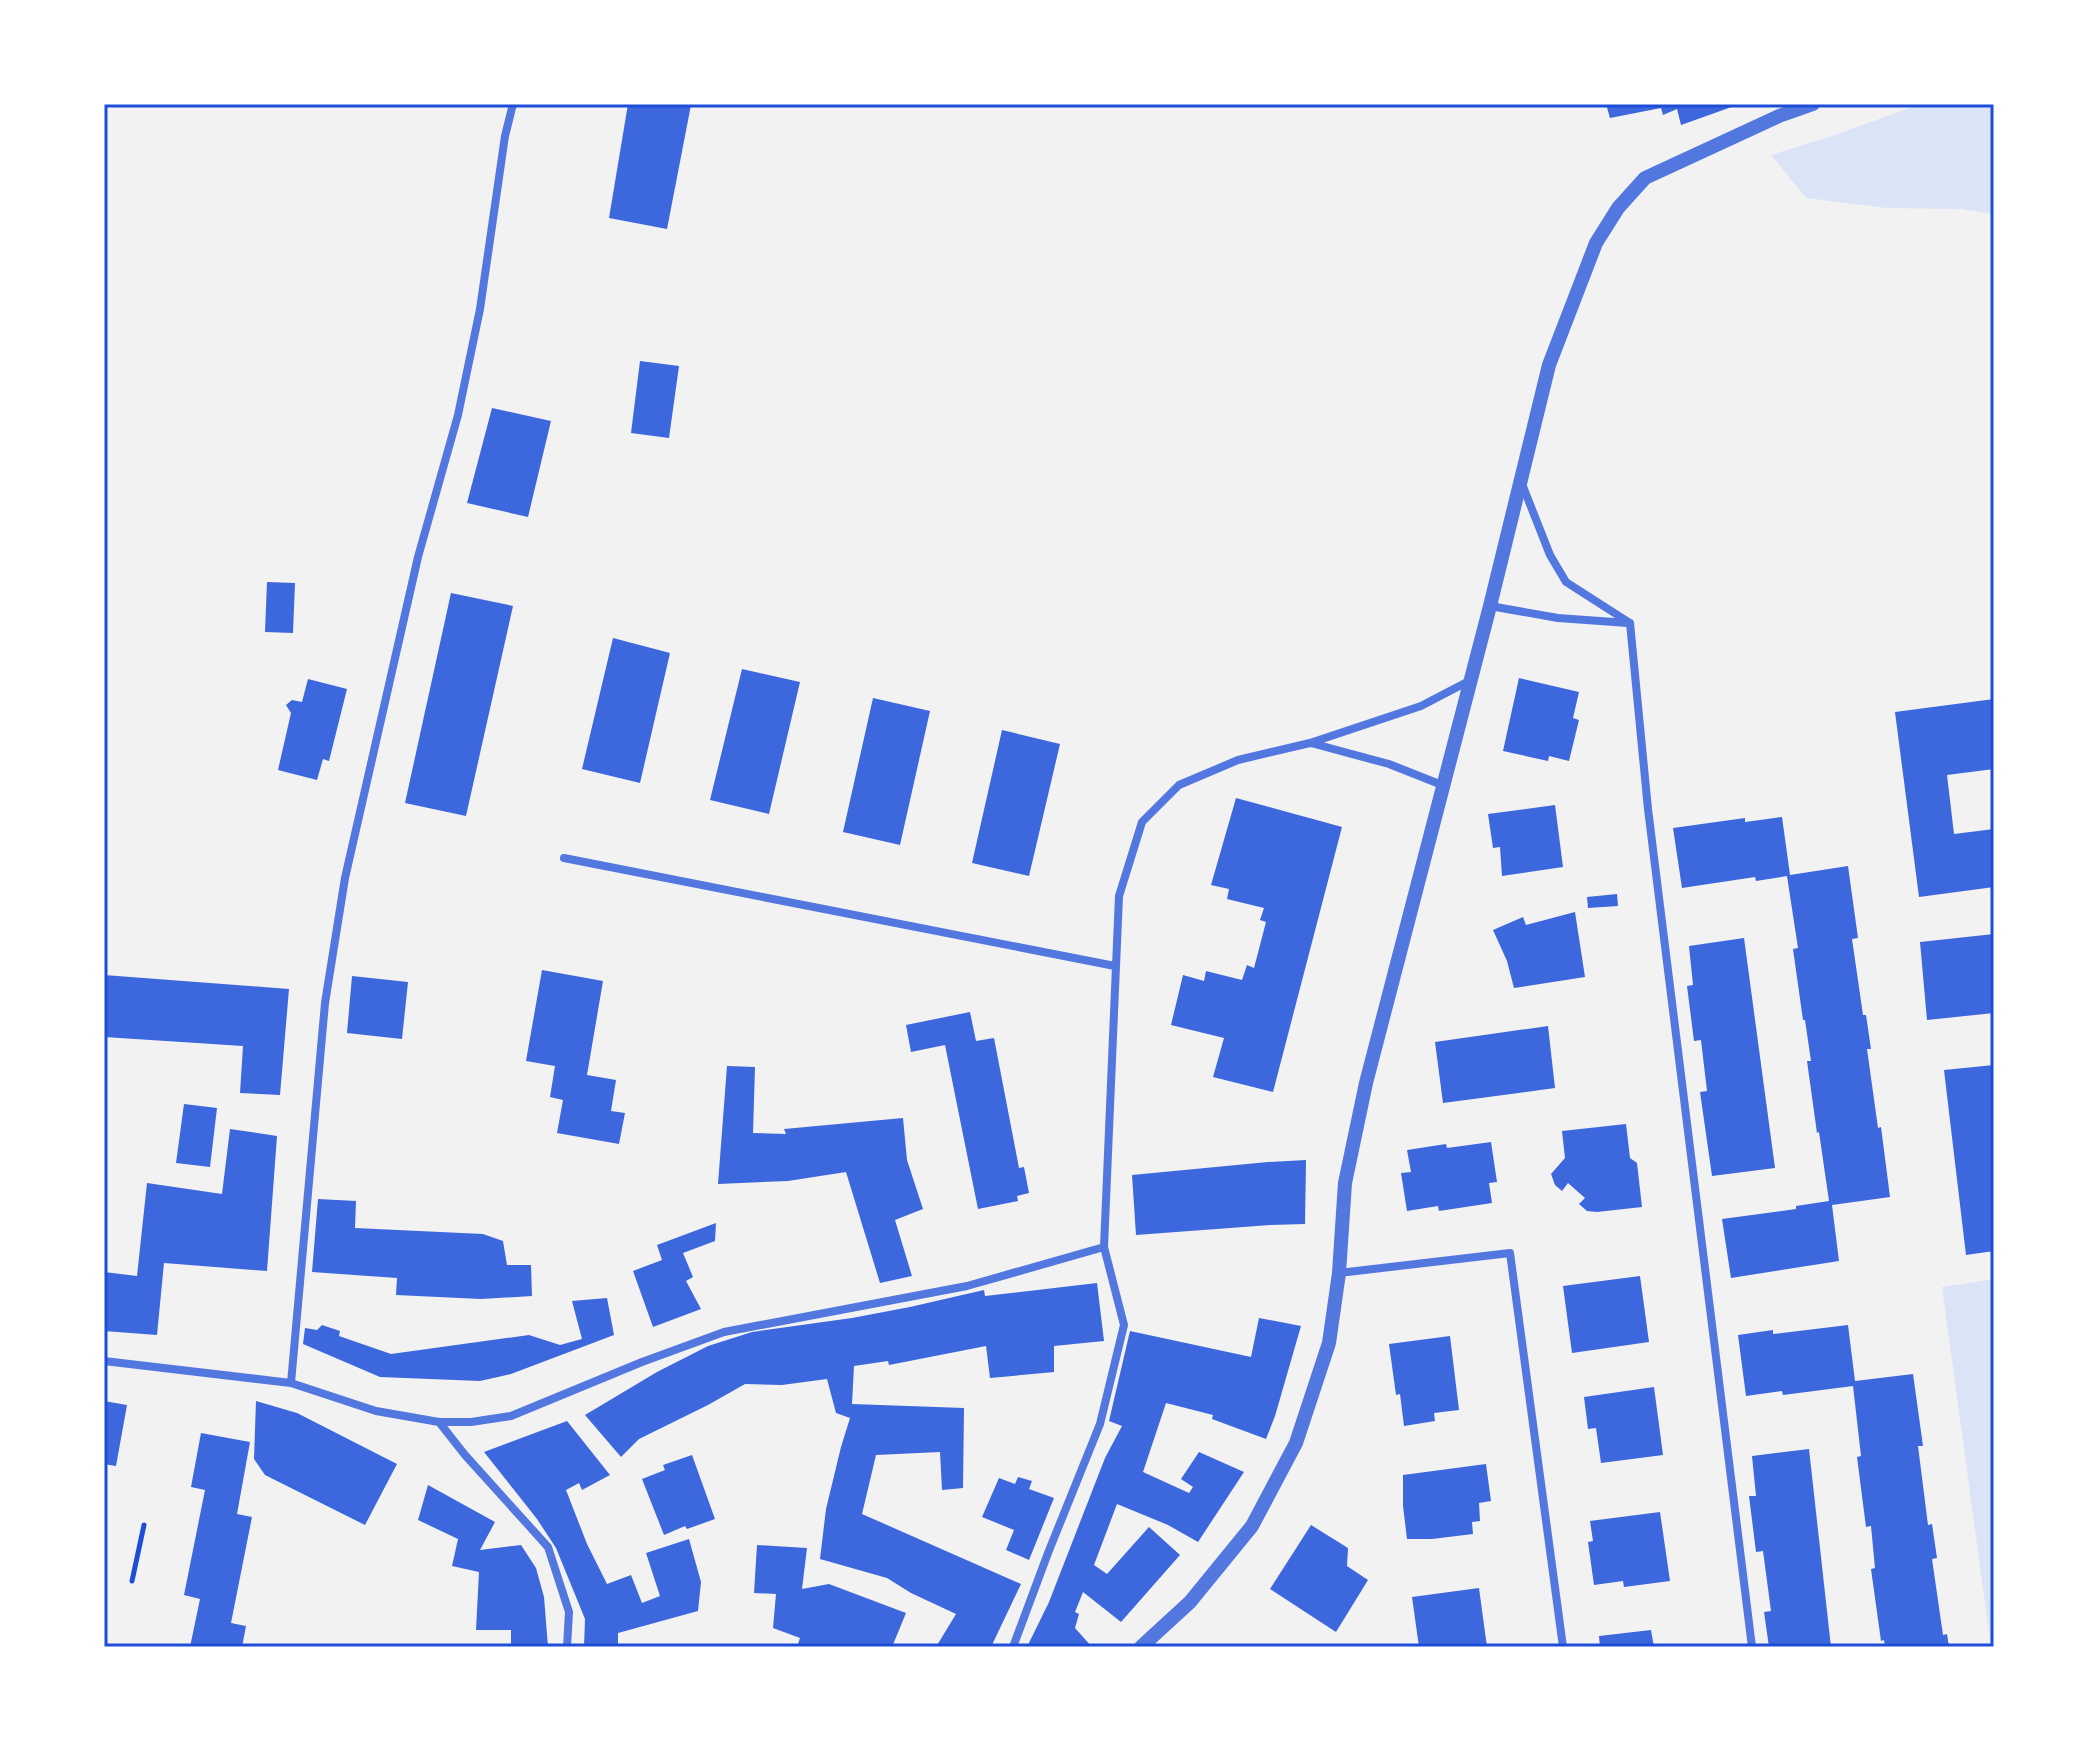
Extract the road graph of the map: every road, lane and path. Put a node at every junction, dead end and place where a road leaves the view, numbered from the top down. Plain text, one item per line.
1 (513, 104) edge
2 (1813, 104) edge
3 (1520, 479) junction
4 (1490, 606) junction
5 (1630, 623) junction
6 (1469, 681) junction
7 (1310, 743) junction
8 (1442, 785) junction
9 (564, 858) dead end
10 (1115, 966) junction
11 (1104, 1247) junction
12 (1339, 1273) junction
13 (104, 1361) edge
14 (291, 1383) junction
15 (439, 1422) junction
16 (144, 1525) dead end
17 (132, 1581) dead end
18 (567, 1647) edge
19 (1013, 1647) edge
20 (1141, 1647) edge
21 (1563, 1647) edge
22 (1752, 1647) edge

1 - 14 street
2 - 3 street
3 - 4 street
3 - 5 street
4 - 5 street
4 - 6 street
5 - 22 street
6 - 7 street
6 - 8 street
7 - 8 street
7 - 10 street
8 - 12 street
9 - 10 street
10 - 11 street
11 - 15 street
11 - 19 street
12 - 20 street
12 - 21 street
13 - 14 street
14 - 15 street
15 - 18 street
16 - 17 path

